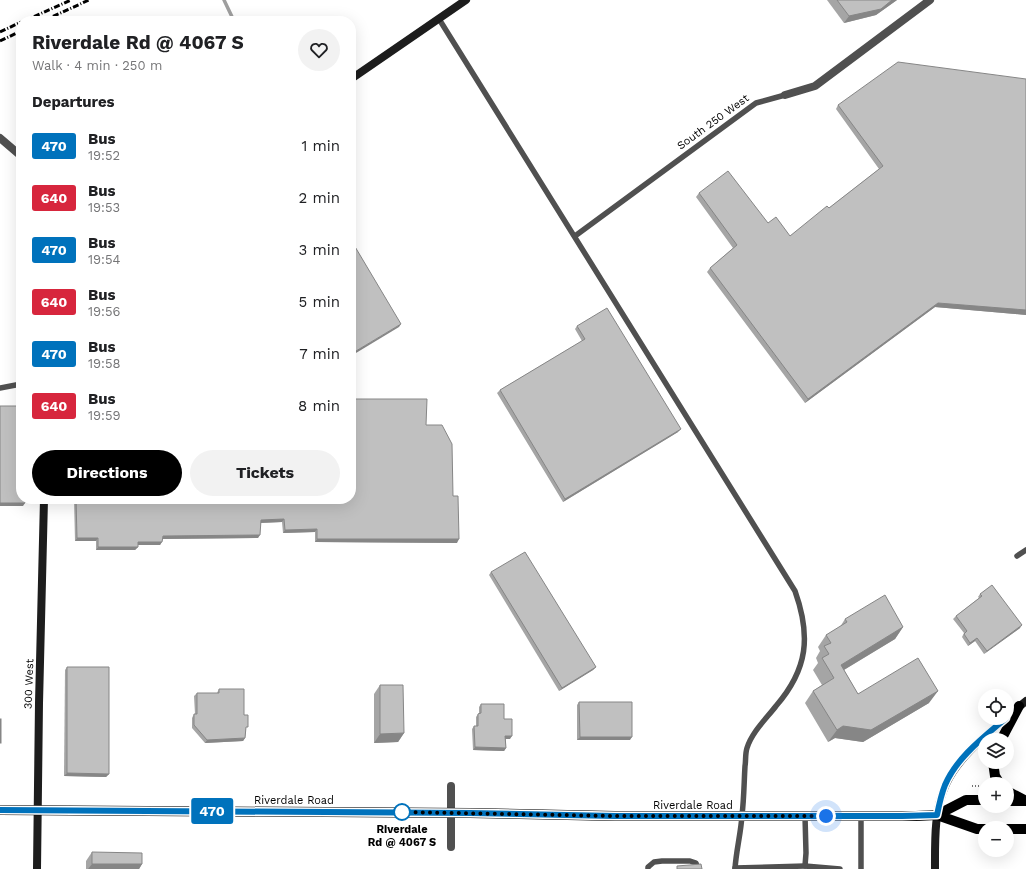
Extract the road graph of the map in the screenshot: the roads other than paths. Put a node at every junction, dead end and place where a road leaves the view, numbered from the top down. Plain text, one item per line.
1 (466, 0) edge
2 (930, 0) edge
3 (439, 19) junction
4 (356, 76) edge
5 (785, 95) joint
6 (0, 138) edge
7 (16, 152) edge
8 (575, 236) junction
9 (16, 385) edge
10 (0, 388) edge
11 (44, 504) edge
12 (1026, 550) edge
13 (1017, 556) dead end
14 (1023, 704) edge
15 (1014, 712) edge
16 (999, 725) edge
17 (1005, 733) edge
18 (451, 786) dead end
19 (1014, 795) edge
20 (978, 800) edge
21 (1014, 801) edge
22 (1026, 801) edge
23 (0, 810) edge
24 (38, 810) junction
25 (451, 813) junction
26 (937, 815) junction
27 (804, 816) junction
28 (861, 816) junction
29 (742, 817) junction
30 (1014, 829) edge
31 (1026, 829) edge
32 (978, 830) edge
33 (450, 847) dead end
34 (805, 866) junction
35 (735, 868) edge
36 (37, 869) edge
37 (648, 869) edge
38 (698, 869) edge
39 (840, 869) edge
40 (845, 869) edge
41 (861, 869) edge
42 (935, 869) edge

1 - 3 street
2 - 5 street, South 250 West
3 - 4 street
3 - 8 lane
5 - 8 lane, South 250 West
6 - 7 street
8 - 29 lane
9 - 10 lane
11 - 24 street, 300 West
12 - 13 lane
14 - 15 street
14 - 17 main road
16 - 26 street
18 - 25 street
19 - 22 main road
20 - 26 main road
21 - 22 main road
23 - 24 main road, Riverdale Road
24 - 25 main road, Riverdale Road
24 - 36 street, 300 West
25 - 29 main road, Riverdale Road
25 - 33 street
26 - 28 main road, Riverdale Road
26 - 32 main road
26 - 42 street
27 - 28 main road, Riverdale Road
27 - 29 main road, Riverdale Road
27 - 34 lane
28 - 41 lane
29 - 35 lane
30 - 31 main road
34 - 35 lane
34 - 39 lane
37 - 38 lane
39 - 40 lane

